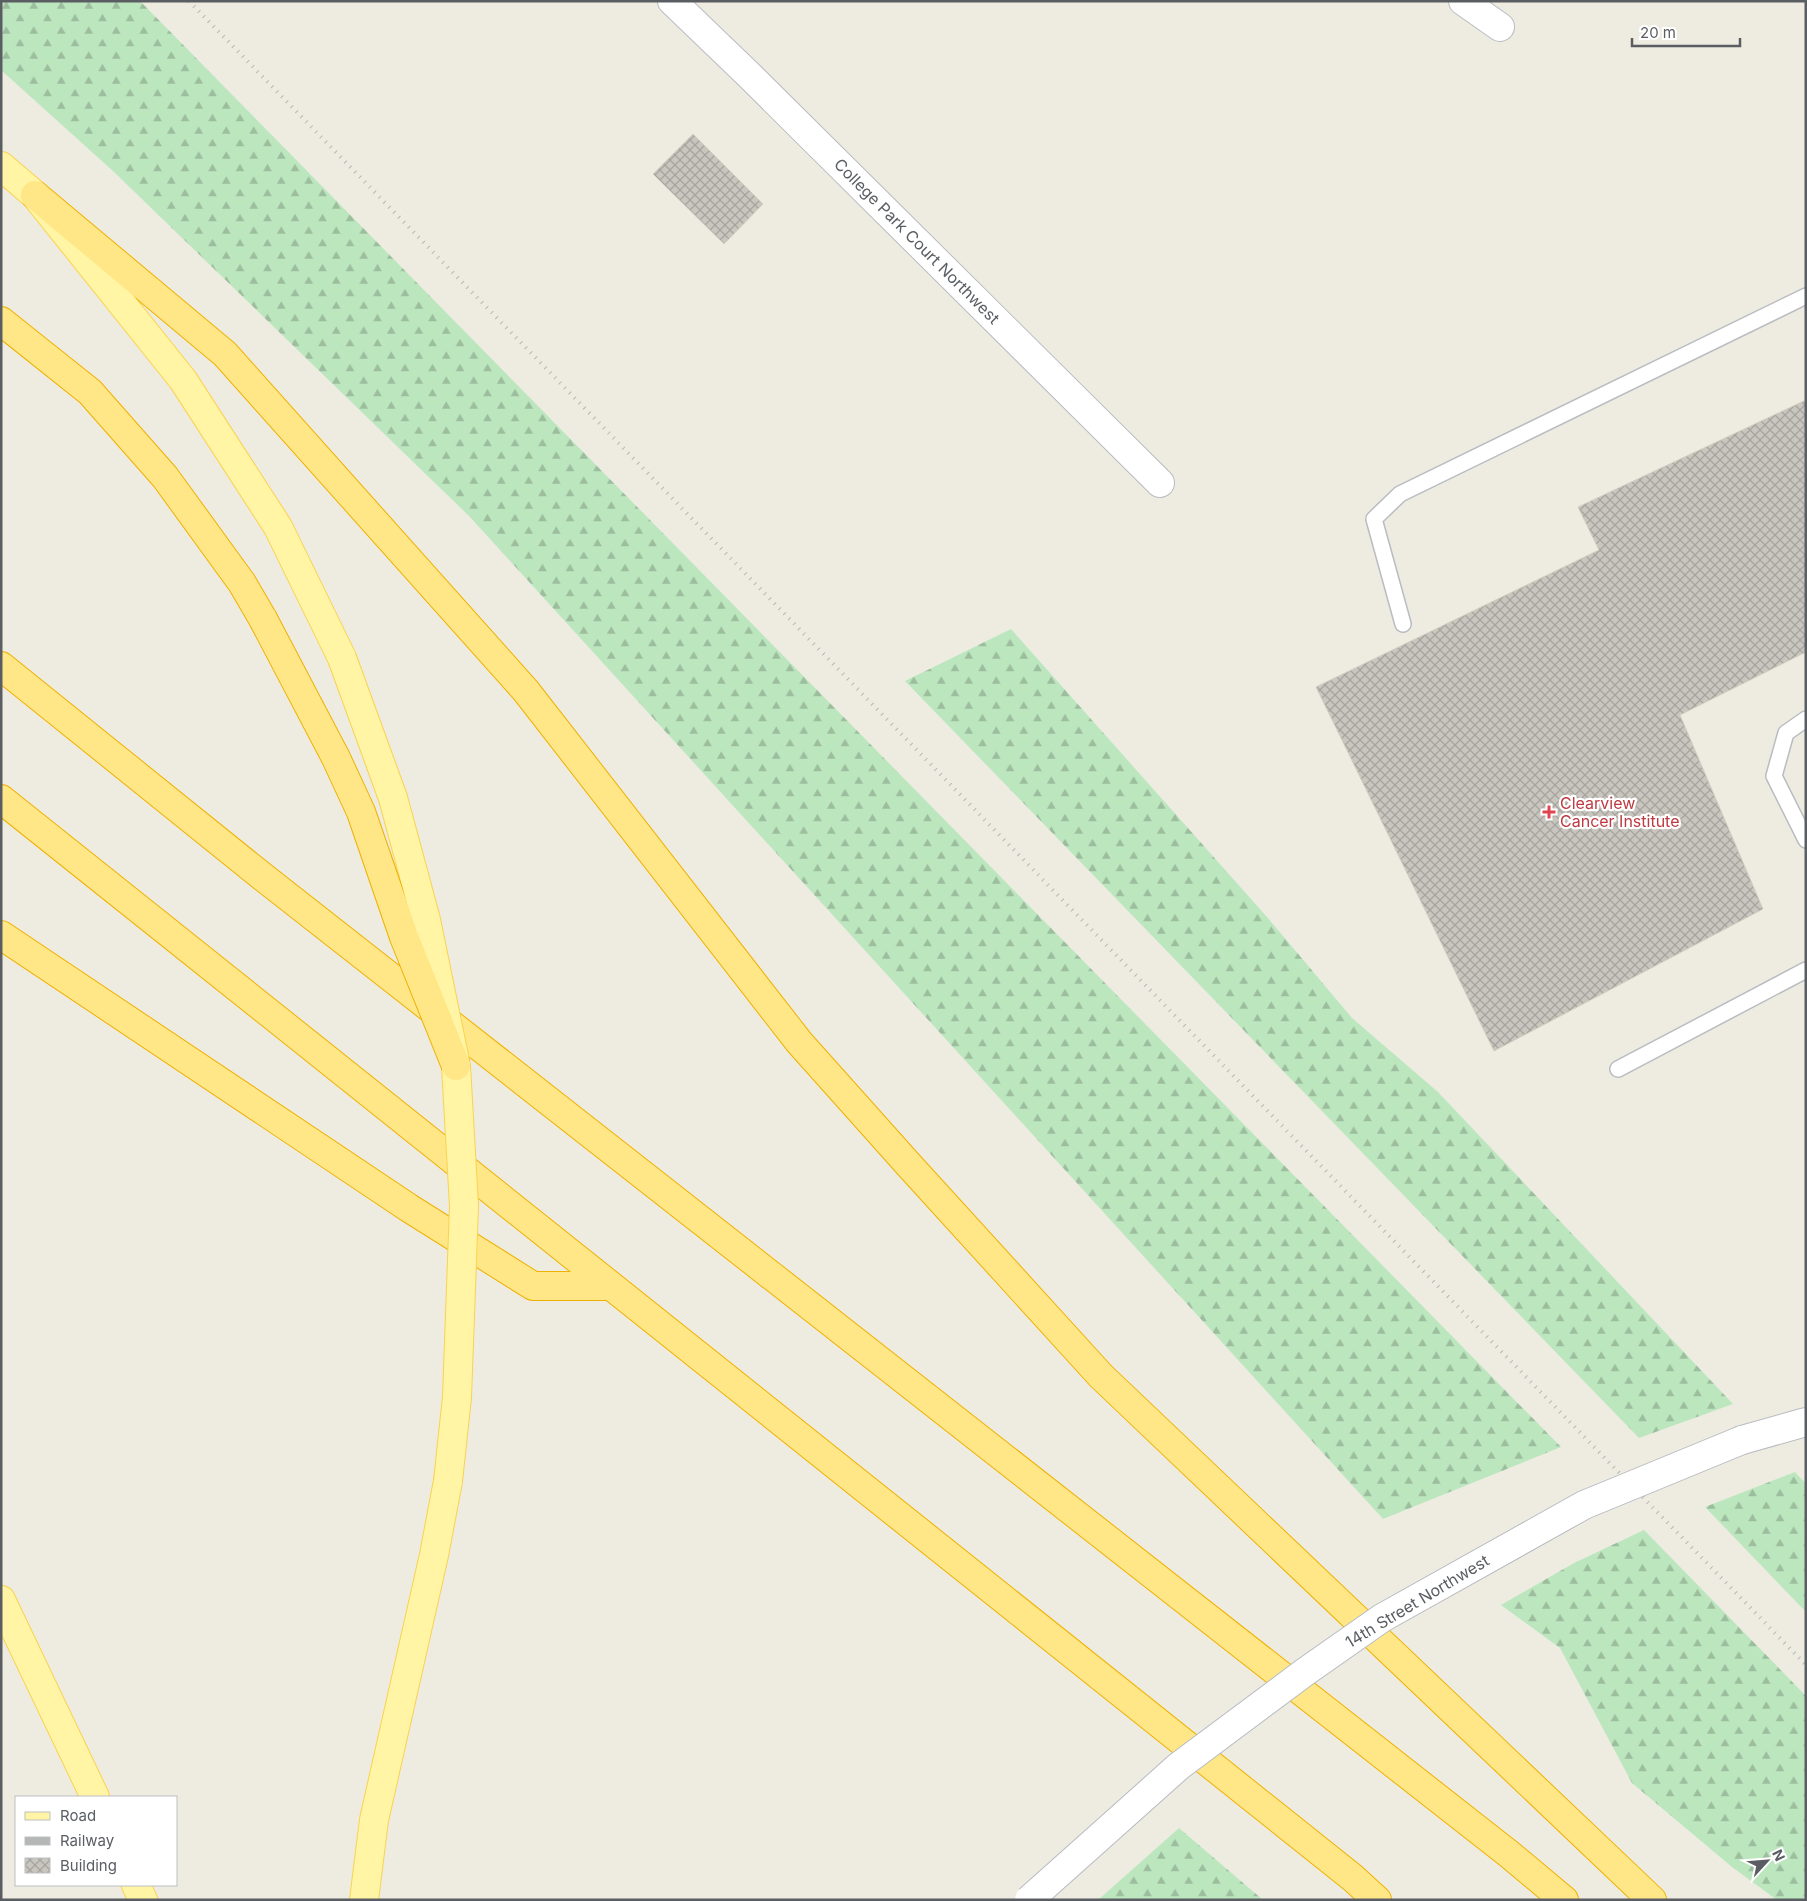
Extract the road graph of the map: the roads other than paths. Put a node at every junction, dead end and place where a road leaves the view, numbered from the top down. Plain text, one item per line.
1 (672, 1) edge
2 (1463, 1) edge
3 (1500, 27) dead end
4 (1, 166) edge
5 (35, 195) junction
6 (1806, 296) edge
7 (1, 321) edge
8 (1160, 483) dead end
9 (1403, 624) dead end
10 (1, 666) edge
11 (1806, 719) edge
12 (1, 798) edge
13 (1806, 840) edge
14 (1, 935) edge
15 (1806, 970) edge
16 (456, 1066) junction
17 (1618, 1069) dead end
18 (610, 1286) junction
19 (1806, 1422) edge
20 (1, 1600) edge
21 (95, 1796) edge
22 (137, 1886) edge
23 (144, 1900) edge
24 (364, 1900) edge
25 (1029, 1900) edge
26 (1378, 1900) edge
27 (1564, 1900) edge
28 (1652, 1900) edge

1 - 8 street, College Park Court Northwest
2 - 3 street
4 - 5 main road
5 - 16 main road, bridge
5 - 28 highway
6 - 9 lane
7 - 16 highway, bridge
10 - 27 highway
11 - 13 lane
12 - 18 highway
14 - 18 highway
15 - 17 lane
16 - 24 main road, bridge
18 - 26 highway
19 - 25 street, 14th Street Northwest, bridge
20 - 21 main road
22 - 23 main road

